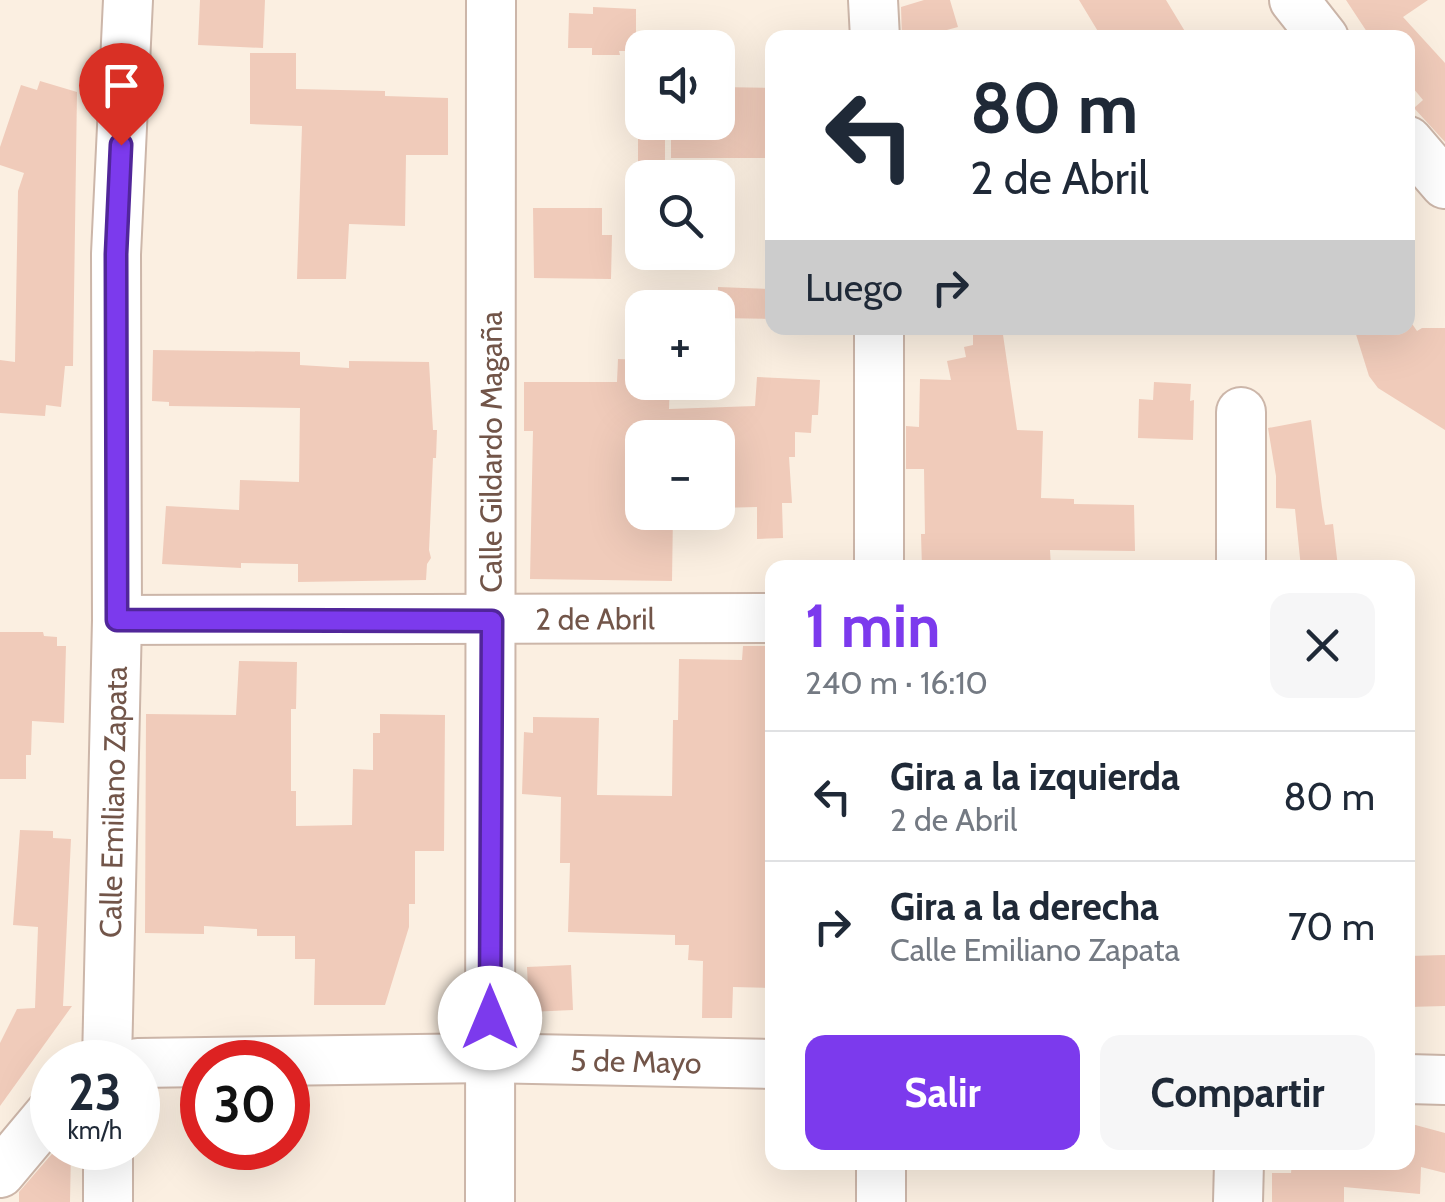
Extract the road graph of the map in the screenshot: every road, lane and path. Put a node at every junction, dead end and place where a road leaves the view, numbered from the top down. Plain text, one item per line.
1 (128, 0) edge
2 (491, 0) edge
3 (873, 0) edge
4 (1294, 0) edge
5 (875, 30) edge
6 (1318, 30) edge
7 (1415, 149) edge
8 (1445, 184) edge
9 (879, 335) edge
10 (1241, 412) dead end
11 (879, 560) edge
12 (1241, 560) edge
13 (765, 618) edge
14 (117, 620) junction
15 (492, 621) junction
16 (108, 1040) edge
17 (489, 1058) junction
18 (160, 1063) edge
19 (765, 1064) edge
20 (1415, 1079) edge
21 (1445, 1080) edge
22 (30, 1137) edge
23 (108, 1170) edge
24 (882, 1170) edge
25 (1239, 1170) edge
26 (0, 1173) edge
27 (108, 1202) edge
28 (490, 1202) edge
29 (881, 1202) edge
30 (1238, 1202) edge

1 - 14 street, Calle Emiliano Zapata
2 - 15 street, Calle Gildardo Magaña
3 - 5 street
4 - 6 street
7 - 8 street
9 - 11 street
10 - 12 street
13 - 15 street, 2 de Abril
14 - 15 street, 2 de Abril
14 - 16 street, Calle Emiliano Zapata
15 - 17 street, Calle Gildardo Magaña
17 - 18 street, 5 de Mayo
17 - 19 street, 5 de Mayo
17 - 28 street, Calle Gildardo Magaña
20 - 21 street
22 - 26 street
23 - 27 street
24 - 29 street
25 - 30 street

